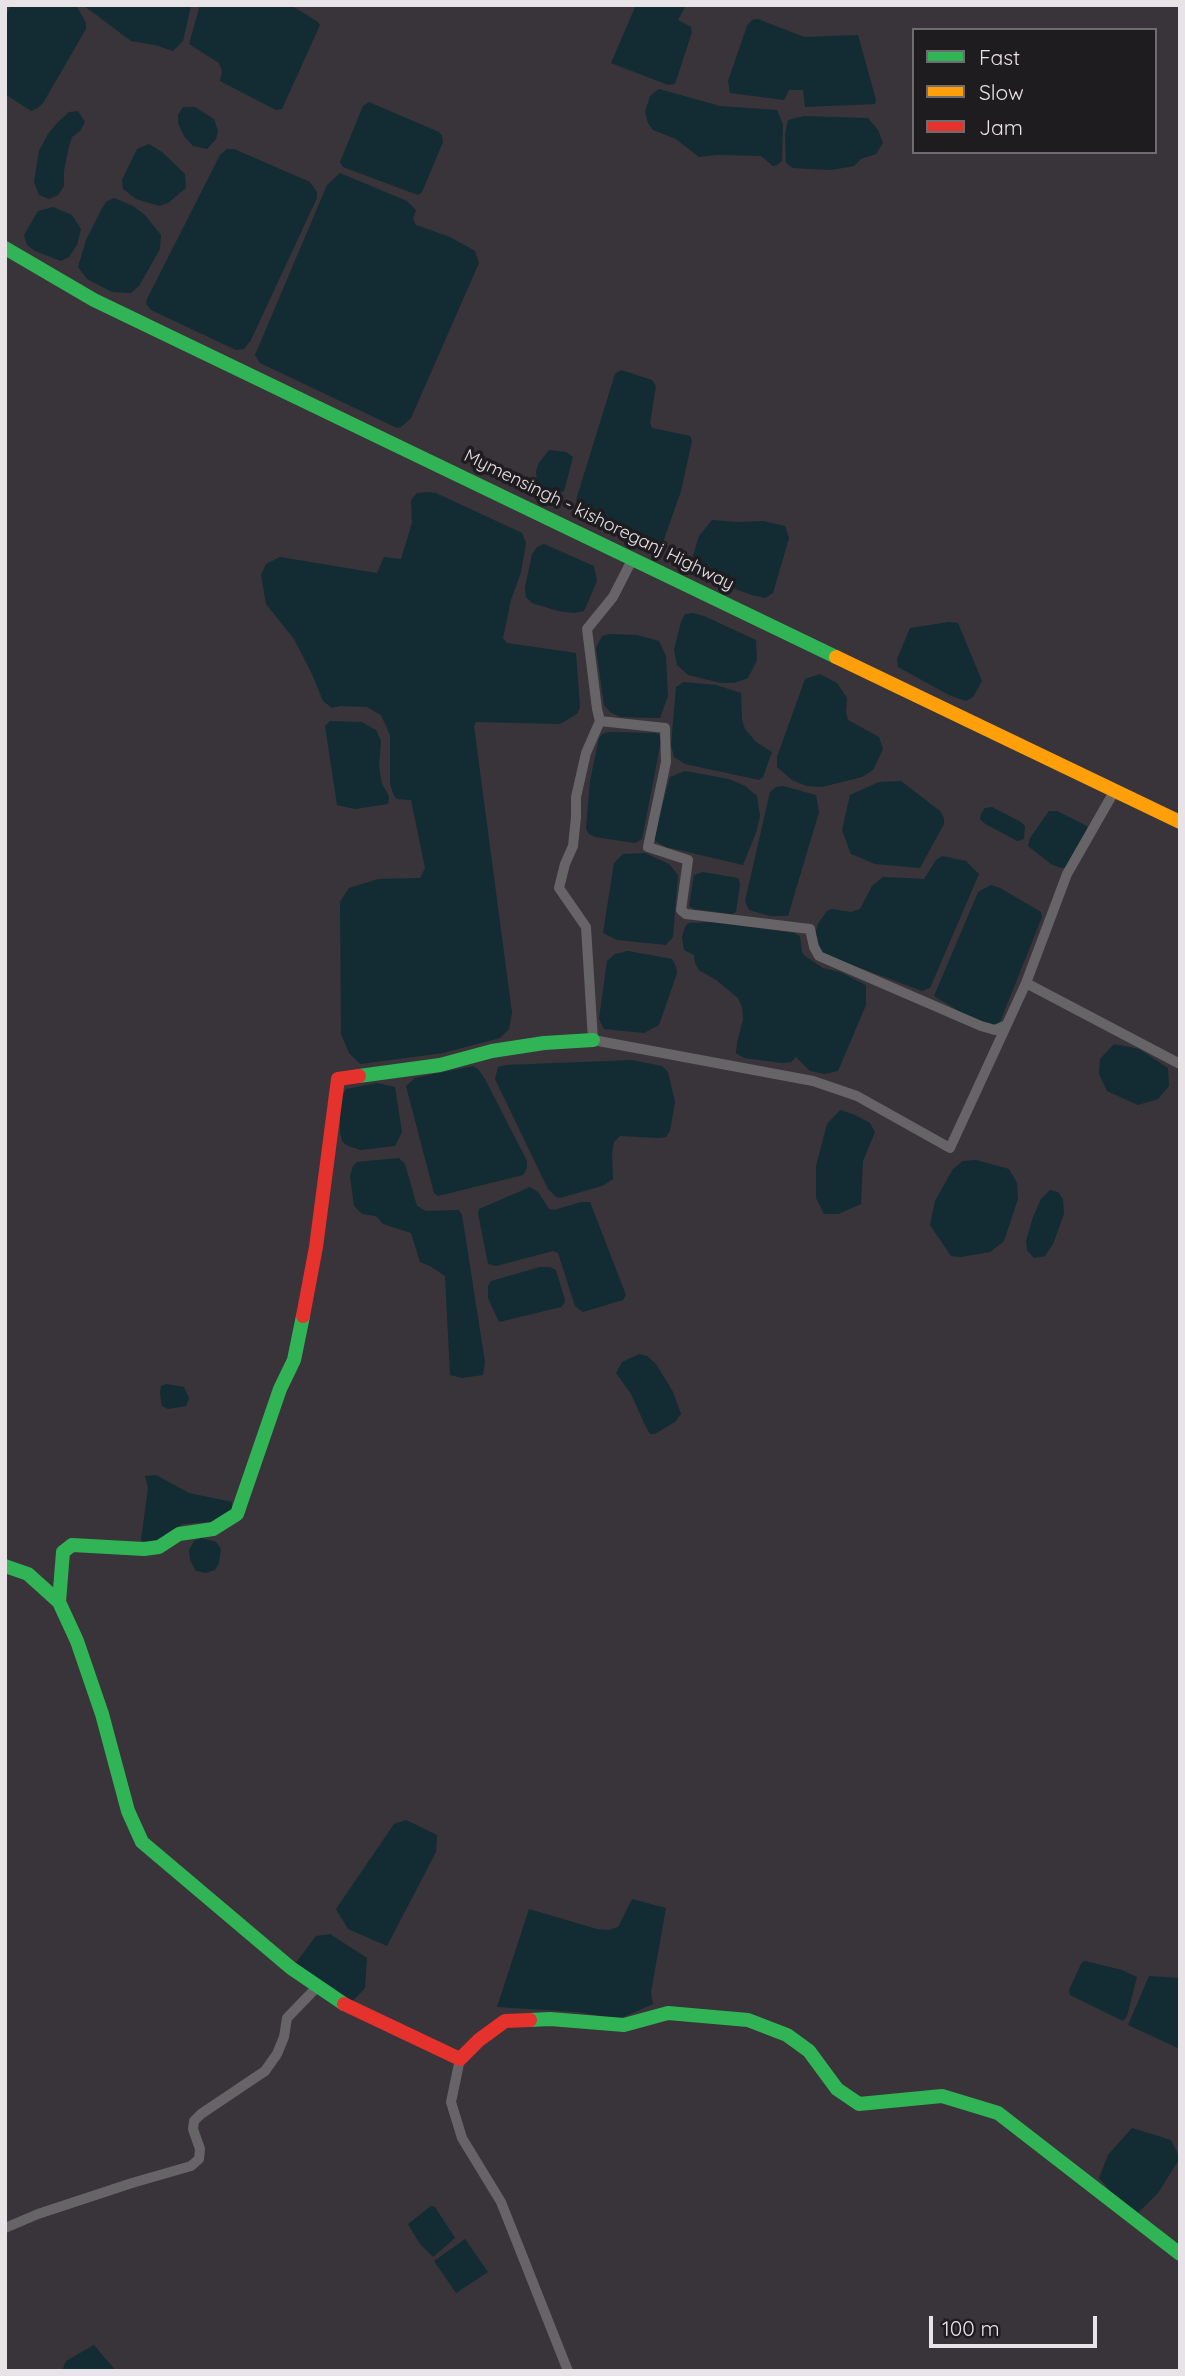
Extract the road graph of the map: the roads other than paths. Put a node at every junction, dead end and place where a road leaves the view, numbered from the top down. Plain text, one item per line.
1 (5, 248) edge
2 (633, 558) junction
3 (600, 721) junction
4 (1115, 790) junction
5 (1180, 822) edge
6 (1026, 982) junction
7 (1004, 1026) junction
8 (593, 1040) junction
9 (1180, 1064) edge
10 (5, 1566) edge
11 (60, 1602) junction
12 (318, 1986) junction
13 (460, 2059) junction
14 (5, 2228) edge
15 (1180, 2254) edge
16 (568, 2371) edge

1 - 2 street, Mymensingh - kishoreganj Highway
2 - 3 street
2 - 4 street, Mymensingh - kishoreganj Highway
3 - 7 street
3 - 8 street
4 - 5 street, Mymensingh - kishoreganj Highway
4 - 6 street
6 - 7 street
6 - 9 street
7 - 8 street
8 - 11 street
10 - 11 street
11 - 12 street
12 - 13 street
12 - 14 street
13 - 15 street
13 - 16 street

